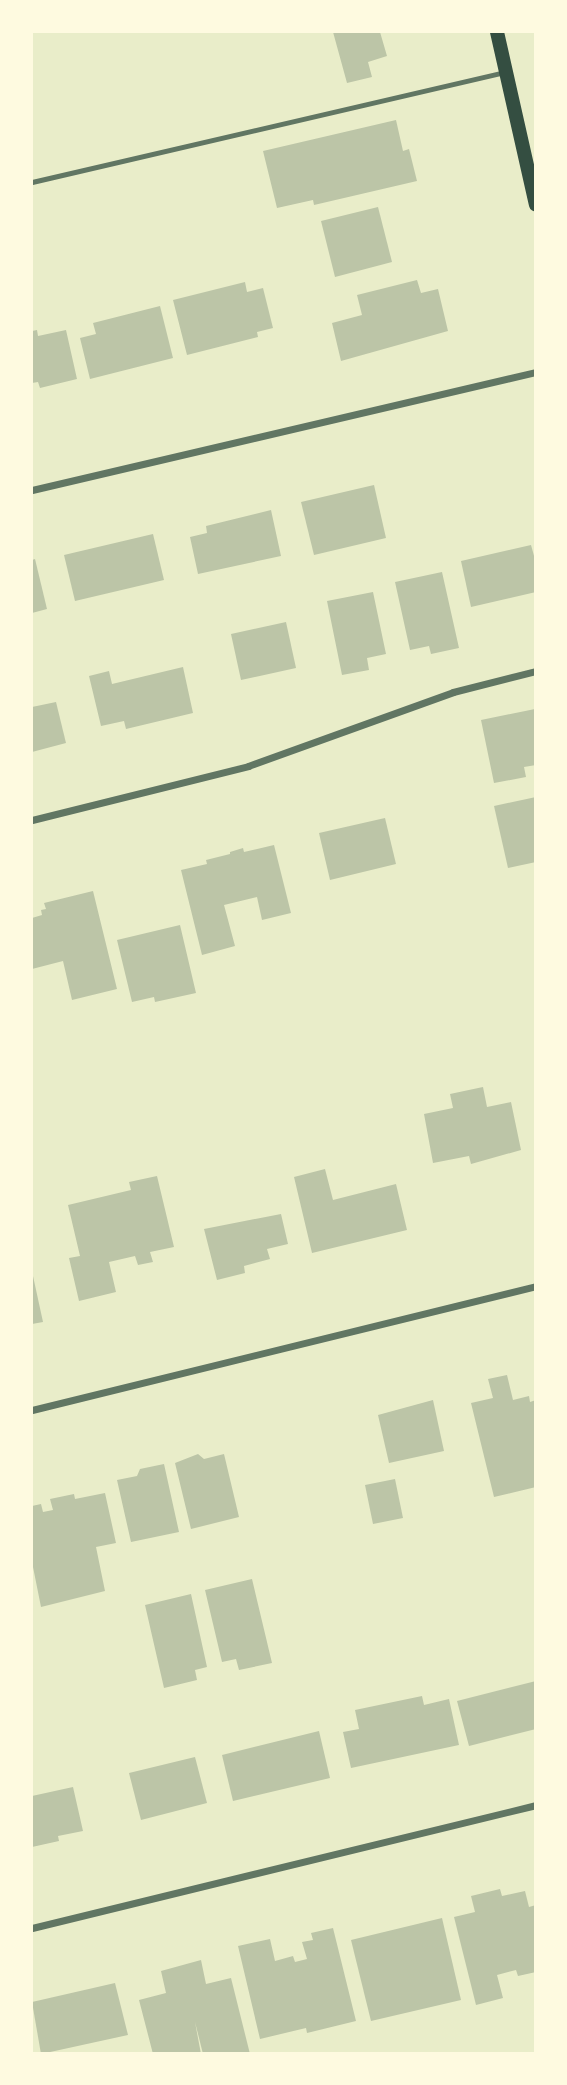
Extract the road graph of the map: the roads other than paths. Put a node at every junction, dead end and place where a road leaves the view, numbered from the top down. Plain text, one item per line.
1 (497, 32) edge
2 (507, 71) junction
3 (32, 182) edge
4 (535, 201) edge
5 (536, 372) edge
6 (32, 490) edge
7 (536, 671) edge
8 (32, 820) edge
9 (536, 1286) edge
10 (32, 1410) edge
11 (536, 1805) edge
12 (32, 1928) edge

1 - 2 main road
2 - 3 lane
2 - 4 main road
5 - 6 street
7 - 8 street
9 - 10 street
11 - 12 street

